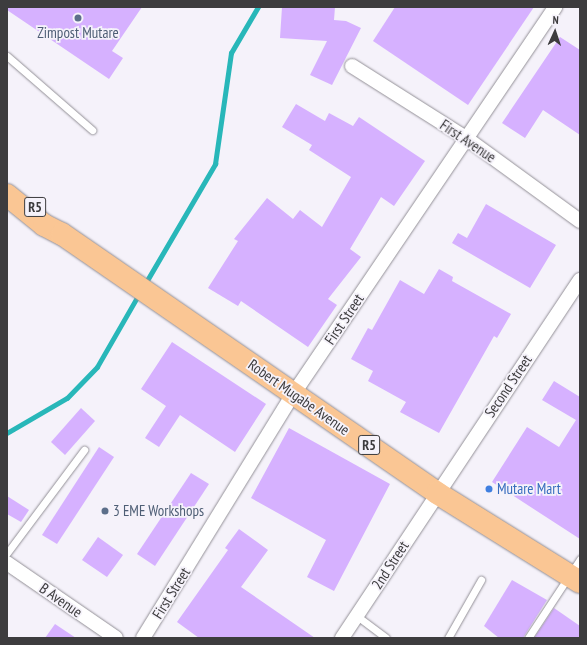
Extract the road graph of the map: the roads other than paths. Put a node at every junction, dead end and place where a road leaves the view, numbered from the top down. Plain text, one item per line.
1 (555, 7) edge
2 (7, 56) edge
3 (352, 66) dead end
4 (92, 130) dead end
5 (466, 138) junction
6 (7, 180) edge
7 (7, 195) edge
8 (580, 221) edge
9 (62, 234) junction
10 (580, 280) edge
11 (294, 393) junction
12 (84, 450) dead end
13 (437, 493) junction
14 (7, 553) edge
15 (7, 563) edge
16 (576, 572) edge
17 (481, 580) dead end
18 (357, 616) junction
19 (116, 638) edge
20 (143, 638) edge
21 (342, 638) edge
22 (386, 638) edge
23 (448, 638) edge
24 (528, 638) edge

1 - 5 street, First Street
2 - 4 lane
3 - 5 street, First Avenue
5 - 8 street, First Avenue
5 - 11 street, First Street
6 - 9 highway, Robert Mugabe Avenue / R5
7 - 9 highway, Robert Mugabe Avenue / R5
9 - 11 highway, Robert Mugabe Avenue / R5
10 - 13 street, Second Street
11 - 13 highway, Robert Mugabe Avenue / R5
11 - 20 street, First Street
12 - 14 lane
13 - 16 highway, Robert Mugabe Avenue / R5
13 - 18 street, 2nd Street
15 - 19 street, B Avenue
16 - 24 lane
17 - 23 lane
18 - 21 street, 2nd Street
18 - 22 lane

